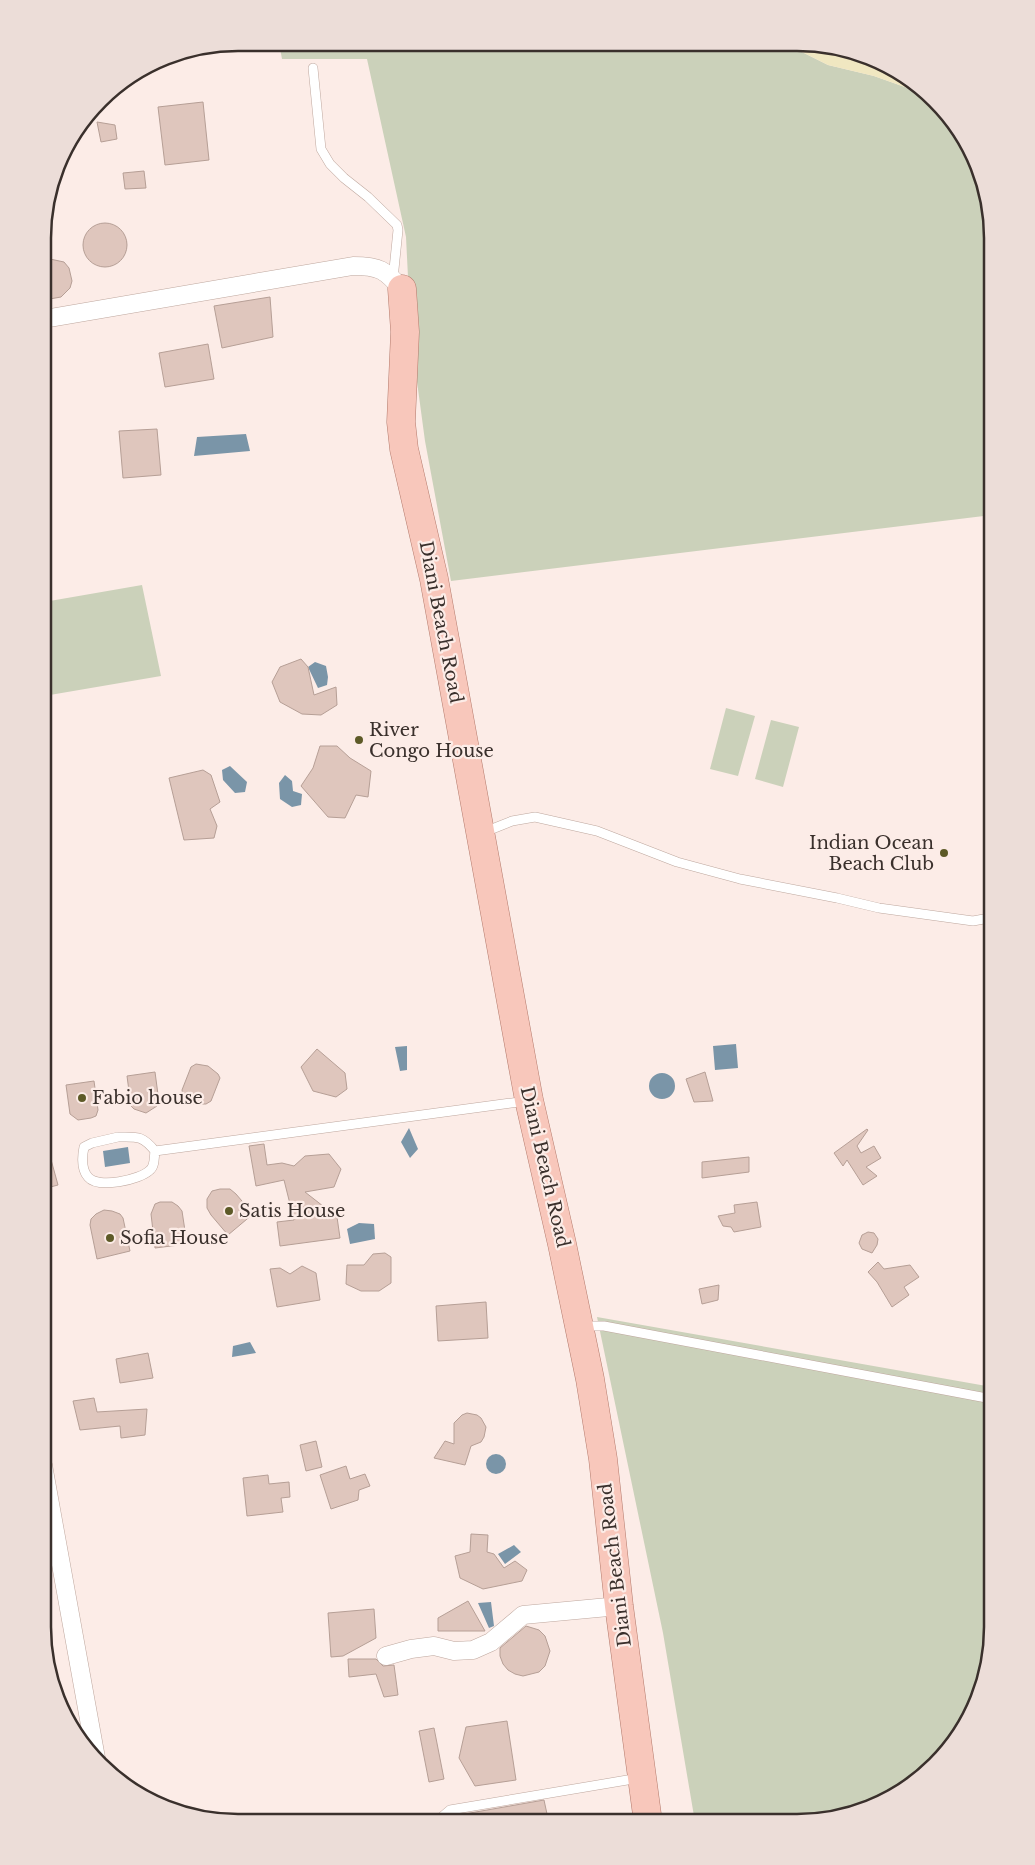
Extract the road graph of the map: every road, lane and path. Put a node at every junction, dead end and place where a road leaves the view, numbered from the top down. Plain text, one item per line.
1 (313, 68) dead end
2 (398, 284) junction
3 (51, 318) edge
4 (479, 834) junction
5 (984, 919) edge
6 (529, 1100) junction
7 (155, 1151) junction
8 (580, 1326) junction
9 (984, 1397) edge
10 (51, 1509) edge
11 (618, 1606) junction
12 (386, 1656) dead end
13 (94, 1745) edge
14 (642, 1777) junction
15 (446, 1814) edge
16 (647, 1814) edge

1 - 2 lane
2 - 3 street
2 - 4 main road, Diani Beach Road
4 - 5 lane
4 - 6 main road, Diani Beach Road
6 - 7 lane
6 - 8 main road, Diani Beach Road
7 - 7 lane
8 - 9 lane
8 - 11 main road, Diani Beach Road
10 - 13 street
11 - 12 street
11 - 14 main road, Diani Beach Road
14 - 15 lane
14 - 16 main road, Diani Beach Road

